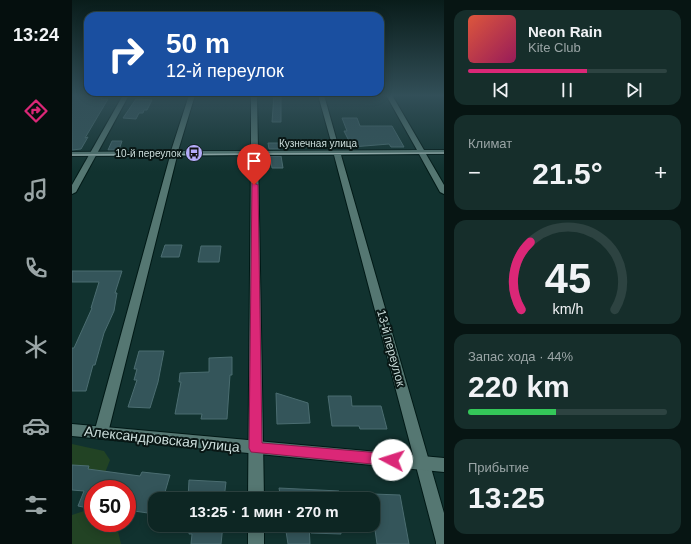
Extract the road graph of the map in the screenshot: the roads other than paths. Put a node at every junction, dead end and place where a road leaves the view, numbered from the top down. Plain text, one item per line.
1 (112, 120) edge
2 (184, 120) edge
3 (254, 120) edge
4 (329, 120) edge
5 (403, 120) edge
6 (336, 149) junction
7 (421, 152) junction
8 (444, 152) edge
9 (254, 153) junction
10 (72, 154) edge
11 (94, 154) junction
12 (174, 154) junction
13 (72, 192) edge
14 (444, 192) edge
15 (72, 430) edge
16 (101, 433) junction
17 (256, 448) junction
18 (422, 463) junction
19 (444, 465) edge
20 (256, 492) edge
21 (256, 532) edge
22 (444, 542) edge
23 (256, 544) edge

1 - 11 street
2 - 12 street
3 - 9 street
4 - 6 street, 13-й переулок
5 - 7 street
6 - 7 street, Кузнечная улица
6 - 9 street, Кузнечная улица
6 - 18 street, 13-й переулок
7 - 8 street, Кузнечная улица
7 - 14 street
9 - 12 street, Кузнечная улица
9 - 17 street
10 - 11 street, Кузнечная улица
11 - 12 street, Кузнечная улица
11 - 13 street
12 - 16 street
15 - 16 street, Александровская улица
16 - 17 street, Александровская улица
17 - 18 street, Александровская улица
17 - 20 street
18 - 19 street, Александровская улица
18 - 22 street, 13-й переулок
21 - 23 street

